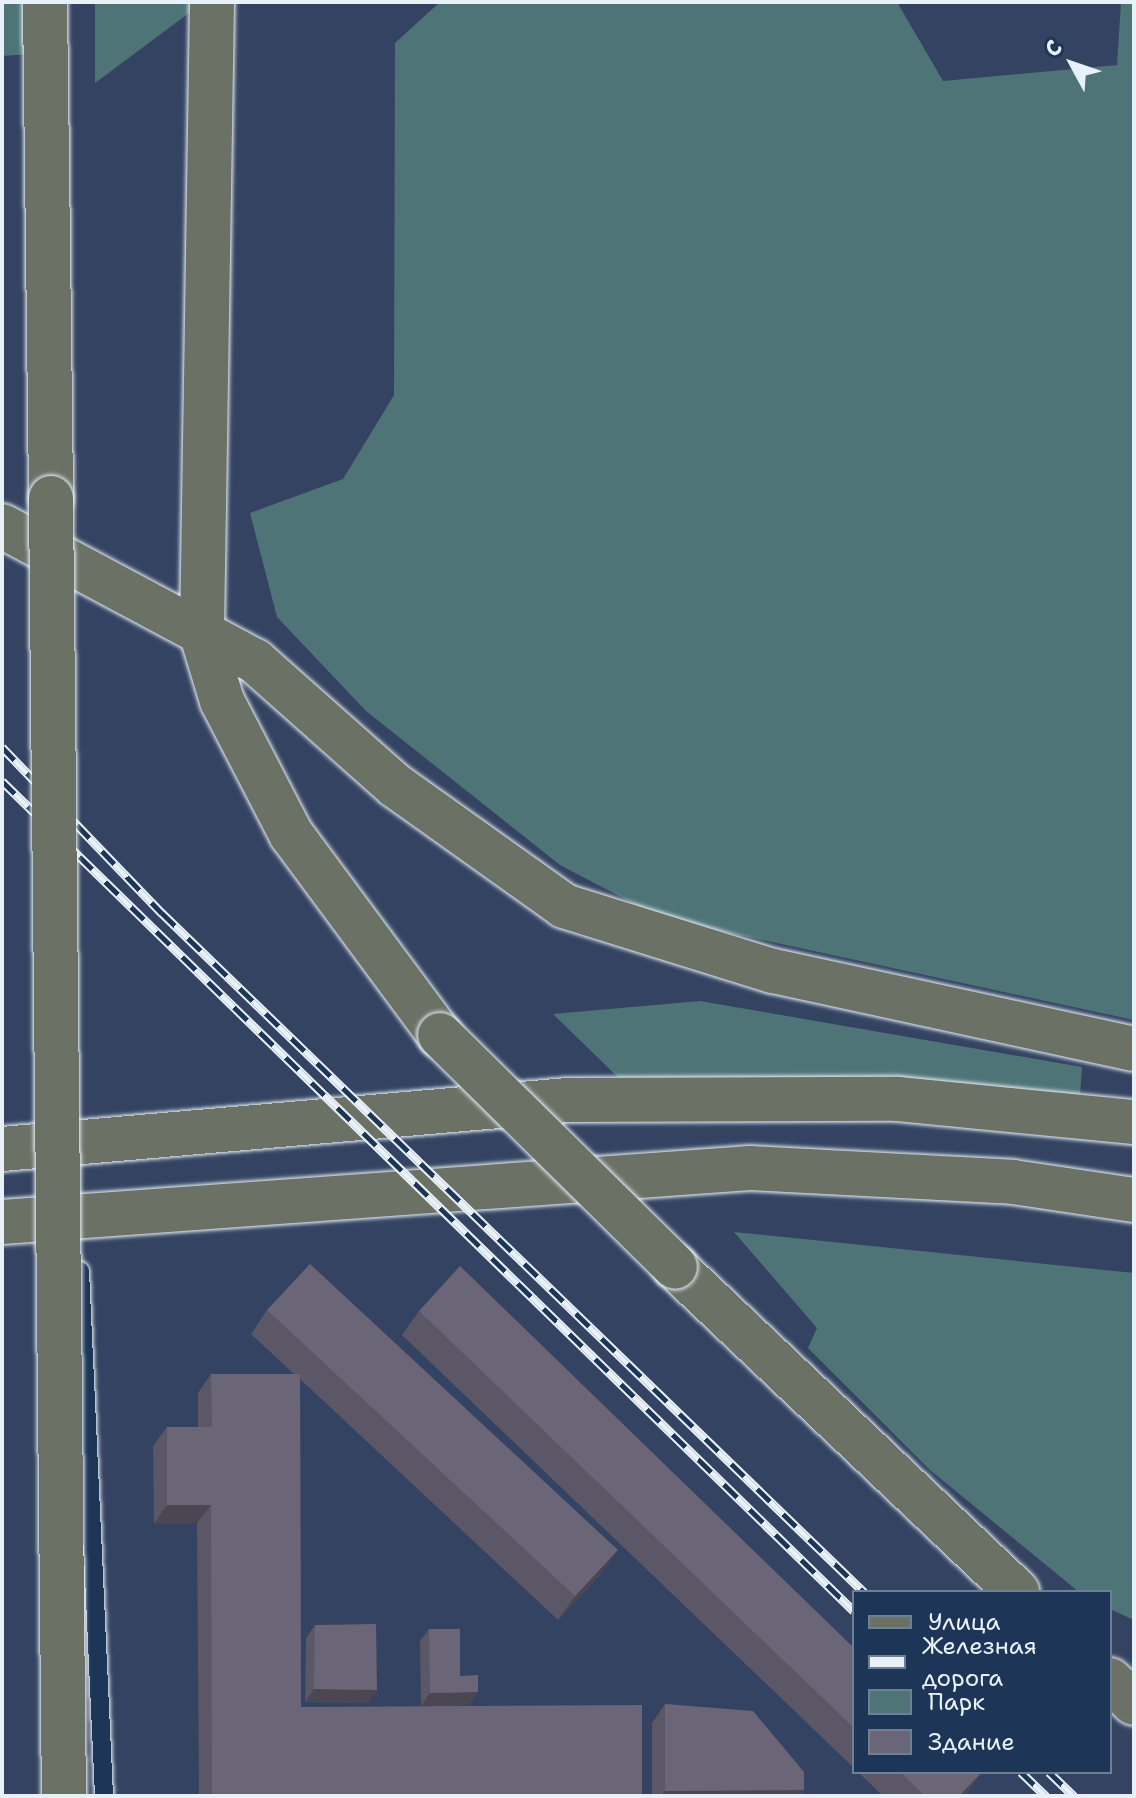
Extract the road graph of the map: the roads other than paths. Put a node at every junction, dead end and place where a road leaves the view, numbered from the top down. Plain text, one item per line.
1 (45, 2) edge
2 (212, 2) edge
3 (2, 526) edge
4 (202, 635) junction
5 (1134, 1049) edge
6 (1134, 1122) edge
7 (2, 1149) edge
8 (1134, 1200) edge
9 (77, 1220) junction
10 (2, 1222) edge
11 (1015, 1590) edge
12 (1112, 1682) edge
13 (1134, 1703) edge
14 (64, 1796) edge
15 (104, 1796) edge

1 - 14 main road, bridge
2 - 4 main road
3 - 4 main road
4 - 5 main road
4 - 11 main road, bridge
6 - 7 main road
8 - 9 main road
9 - 10 main road
9 - 15 lane
12 - 13 main road

